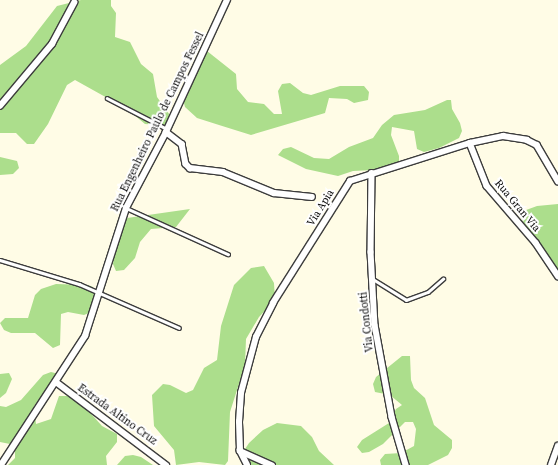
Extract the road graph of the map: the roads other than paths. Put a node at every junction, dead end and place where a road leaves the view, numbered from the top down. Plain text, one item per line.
1 (227, 0) edge
2 (74, 3) dead end
3 (107, 98) dead end
4 (0, 106) edge
5 (166, 131) junction
6 (470, 143) junction
7 (372, 173) junction
8 (558, 182) edge
9 (312, 198) dead end
10 (126, 208) junction
11 (228, 254) dead end
12 (0, 260) edge
13 (558, 276) edge
14 (373, 279) junction
15 (443, 279) dead end
16 (98, 294) junction
17 (179, 328) dead end
18 (56, 382) junction
19 (558, 446) edge
20 (240, 451) junction
21 (1, 465) edge
22 (166, 465) edge
23 (247, 465) edge
24 (272, 465) edge
25 (406, 465) edge
26 (551, 465) edge

1 - 5 street, Rua Engenheiro Paulo de Campos Fessel
2 - 4 street
3 - 5 lane
5 - 9 street
5 - 10 street, Rua Engenheiro Paulo de Campos Fessel
6 - 7 street, Via Apia
6 - 8 street, Via Apia
6 - 13 street, Rua Gran Via
7 - 14 street, Via Condotti
7 - 20 street, Via Apia
10 - 11 lane
10 - 16 street, Rua Engenheiro Paulo de Campos Fessel
12 - 16 lane
14 - 15 lane
14 - 25 street, Via Condotti
16 - 17 lane
16 - 18 street, Rua Engenheiro Paulo de Campos Fessel
18 - 21 street, Rua Engenheiro Paulo de Campos Fessel
18 - 22 street, Estrada Altino Cruz
19 - 26 street
20 - 23 street, Via Apia
20 - 24 street

